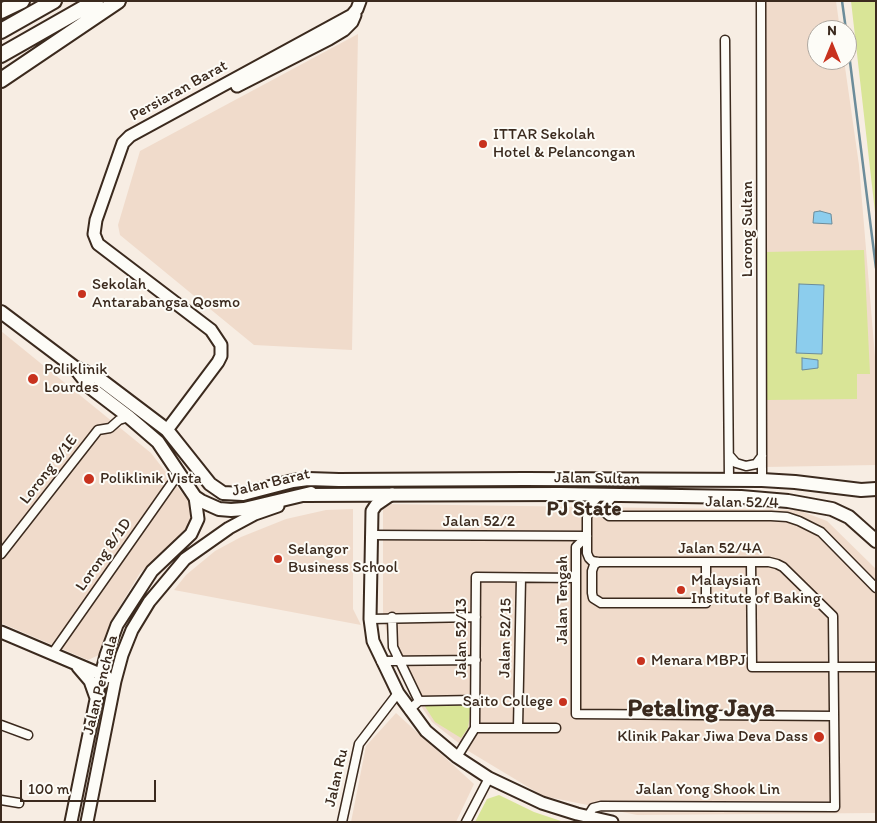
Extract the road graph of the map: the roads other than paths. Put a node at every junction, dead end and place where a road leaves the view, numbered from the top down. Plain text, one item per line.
1 (22, 1) edge
2 (54, 1) edge
3 (96, 1) edge
4 (118, 1) edge
5 (761, 1) edge
6 (358, 5) edge
7 (1, 11) edge
8 (1, 31) edge
9 (725, 40) dead end
10 (1, 55) edge
11 (1, 80) edge
12 (1, 312) edge
13 (74, 367) junction
14 (129, 416) junction
15 (167, 430) junction
16 (729, 455) junction
17 (762, 456) junction
18 (179, 473) junction
19 (339, 480) junction
20 (729, 480) junction
21 (762, 480) junction
22 (876, 489) edge
23 (392, 494) junction
24 (305, 495) junction
25 (600, 495) junction
26 (614, 495) junction
27 (195, 496) junction
28 (371, 535) junction
29 (587, 536) junction
30 (876, 541) edge
31 (1, 554) edge
32 (598, 562) junction
33 (706, 562) junction
34 (751, 562) junction
35 (520, 578) junction
36 (576, 578) junction
37 (876, 588) edge
38 (476, 617) junction
39 (392, 618) junction
40 (370, 619) junction
41 (1, 632) edge
42 (52, 654) junction
43 (106, 655) junction
44 (399, 660) junction
45 (476, 660) junction
46 (381, 661) junction
47 (76, 664) junction
48 (834, 667) junction
49 (876, 667) edge
50 (101, 675) junction
51 (115, 681) junction
52 (398, 693) junction
53 (96, 699) junction
54 (475, 700) junction
55 (419, 701) junction
56 (409, 710) junction
57 (833, 716) junction
58 (1, 725) edge
59 (475, 728) junction
60 (518, 728) junction
61 (556, 728) dead end
62 (28, 734) dead end
63 (457, 757) junction
64 (489, 778) junction
65 (1, 800) edge
66 (19, 803) dead end
67 (834, 806) joint
68 (588, 816) junction
69 (71, 822) edge
70 (87, 822) edge
71 (342, 822) edge
72 (466, 822) edge
73 (612, 822) edge

1 - 7 highway
2 - 8 highway
3 - 10 highway
4 - 11 highway
5 - 17 street, Lorong Sultan
6 - 15 main road, Persiaran Barat
9 - 16 street, Lorong Sultan
12 - 13 main road, Jalan Barat
13 - 14 main road, Jalan Barat
13 - 15 main road, Jalan Barat
14 - 18 main road, Jalan Barat
14 - 31 street, Lorong 8/1E
15 - 19 main road, Jalan Barat
16 - 17 street
16 - 20 street, Lorong Sultan
17 - 21 street, Lorong Sultan
18 - 27 main road, Jalan Barat
18 - 42 street, Lorong 8/1D
19 - 20 main road, Jalan Sultan
19 - 24 main road, Jalan Barat
20 - 21 main road, Jalan Sultan
21 - 22 main road, Jalan Sultan
23 - 24 main road, Jalan Sultan
23 - 25 main road, Jalan Sultan
23 - 28 main road
24 - 27 main road, Jalan Barat
24 - 51 main road, Jalan Penchala
25 - 26 main road, Jalan Sultan
25 - 29 street, Jalan Tengah
26 - 30 main road, Jalan Sultan
26 - 37 street, Jalan 52/4
27 - 43 main road, Jalan Penchala
28 - 29 street, Jalan 52/2
28 - 40 main road
29 - 32 street
29 - 36 street, Jalan Tengah
32 - 33 street, Jalan 52/4A
32 - 33 street
33 - 34 street, Jalan 52/4A
34 - 48 street, Jalan 52/4A
34 - 48 street
35 - 36 street
35 - 38 street, Jalan 52/13
35 - 60 street, Jalan 52/15
36 - 57 street, Jalan Tengah
38 - 39 street
38 - 45 street, Jalan 52/13
39 - 40 street
39 - 44 street
40 - 46 main road
41 - 42 main road
42 - 47 main road
43 - 47 main road
43 - 50 main road, Jalan Penchala
44 - 45 street
44 - 46 street
44 - 55 street
45 - 54 street, Jalan 52/13
46 - 52 main road
47 - 50 main road
47 - 53 main road
48 - 49 street
48 - 57 street, Jalan 52/4A
50 - 51 main road
50 - 53 main road, Jalan Penchala
51 - 70 main road, Jalan Penchala
52 - 56 main road
52 - 71 street, Jalan Ru
53 - 69 main road, Jalan Penchala
54 - 55 street
54 - 59 street, Jalan 52/13
55 - 56 street
56 - 63 main road
57 - 67 street, Jalan 52/4A
58 - 62 street
59 - 60 street
59 - 63 street
60 - 61 street
63 - 64 main road
64 - 68 main road
64 - 72 street
65 - 66 street
67 - 68 street, Jalan Yong Shook Lin
68 - 73 main road

